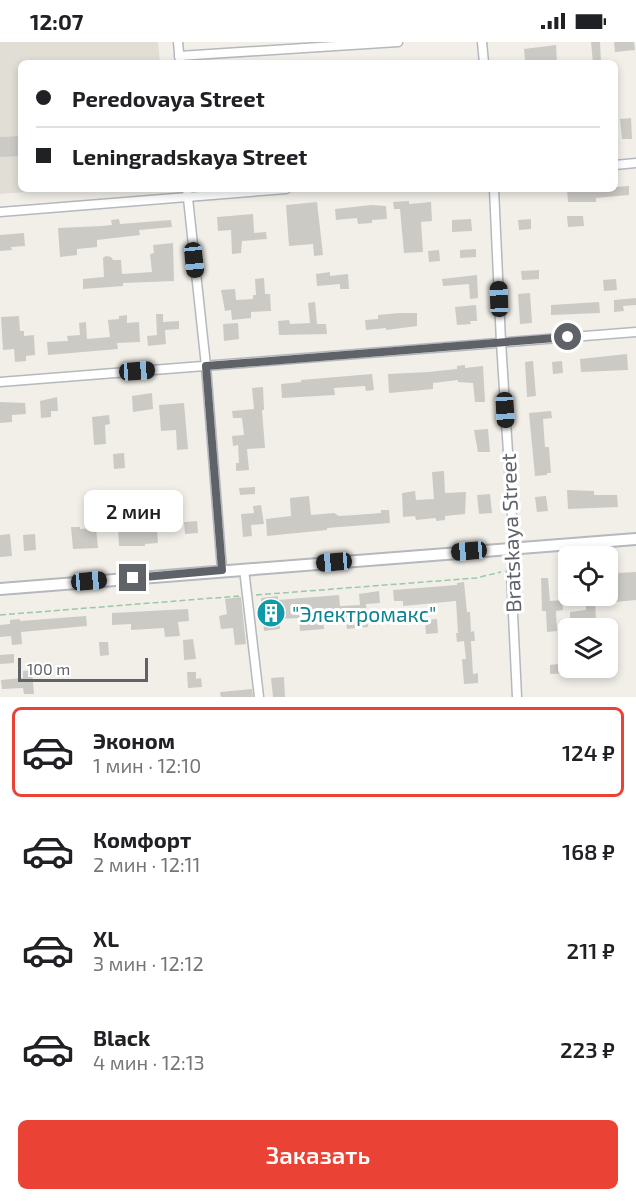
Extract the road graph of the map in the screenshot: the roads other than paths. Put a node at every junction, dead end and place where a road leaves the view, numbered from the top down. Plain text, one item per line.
1 (178, 42) edge
2 (398, 42) edge
3 (482, 42) edge
4 (180, 59) edge
5 (484, 60) edge
6 (636, 163) edge
7 (618, 165) edge
8 (212, 192) edge
9 (494, 192) edge
10 (187, 193) edge
11 (0, 212) edge
12 (636, 332) edge
13 (501, 342) junction
14 (206, 366) junction
15 (0, 382) edge
16 (636, 539) edge
17 (514, 548) junction
18 (244, 569) junction
19 (222, 570) junction
20 (0, 589) edge
21 (260, 697) edge
22 (517, 697) edge

1 - 4 street
2 - 4 street
3 - 5 street
6 - 7 street
8 - 10 street
9 - 13 street, Bratskaya Street
10 - 11 street
10 - 14 street
12 - 13 street
13 - 14 street
13 - 17 street, Bratskaya Street
14 - 15 street
14 - 19 street
16 - 17 street
17 - 18 street
17 - 22 street, Bratskaya Street
18 - 19 street
18 - 21 street
19 - 20 street

